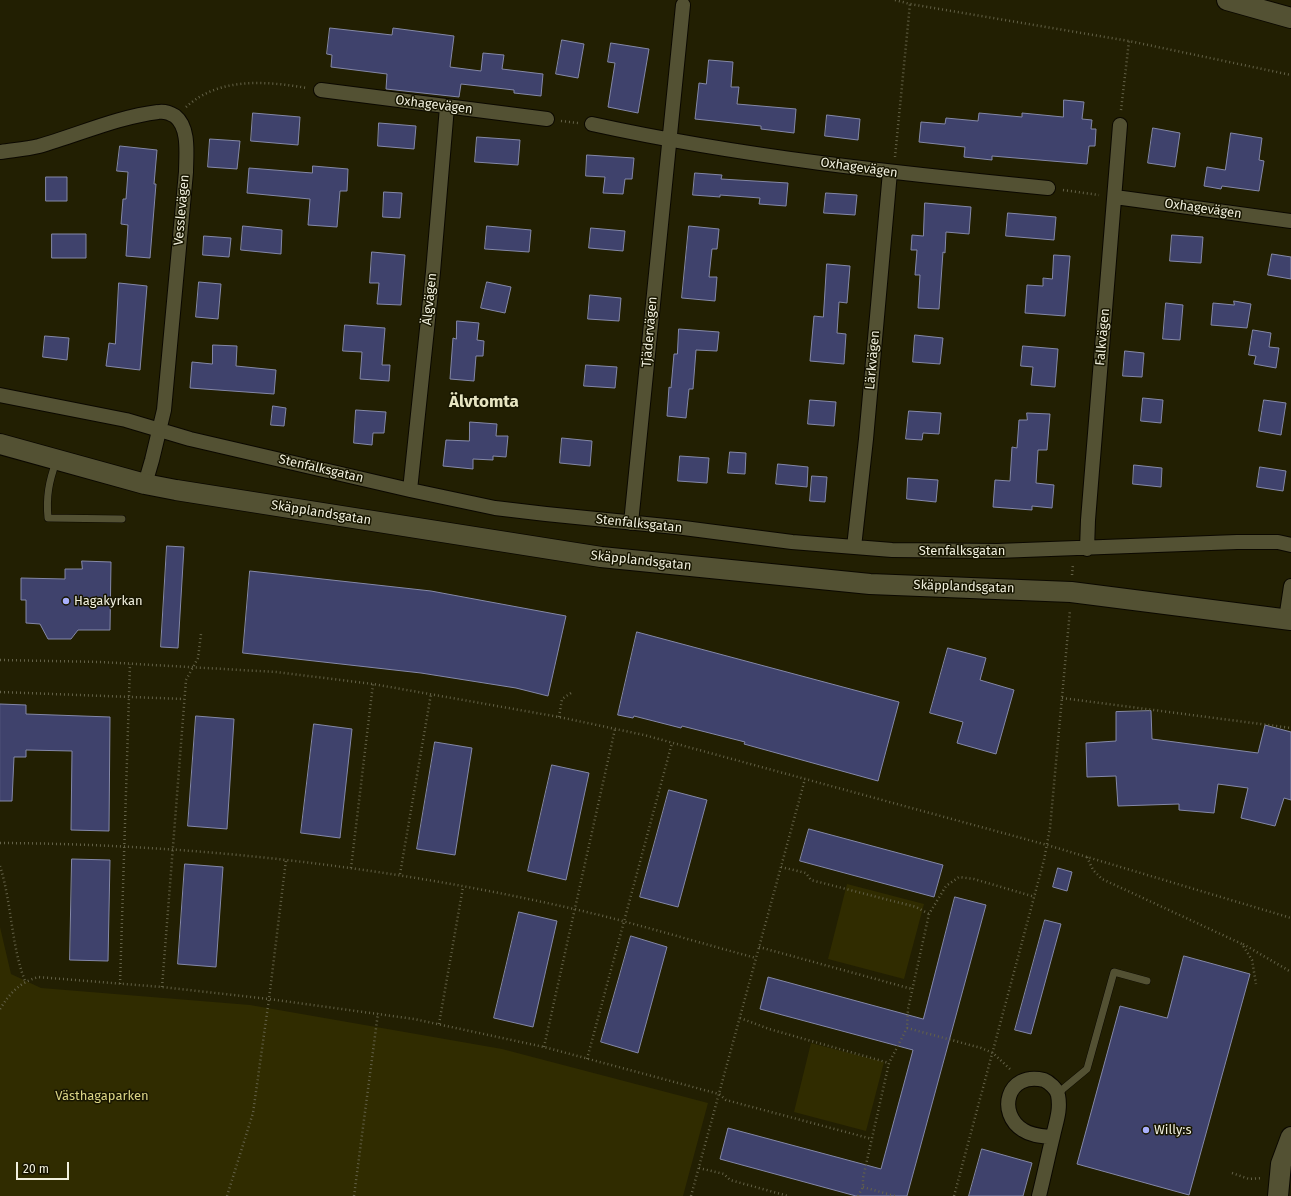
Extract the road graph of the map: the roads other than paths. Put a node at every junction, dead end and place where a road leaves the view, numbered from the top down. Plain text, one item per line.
1 (1227, 0) edge
2 (683, 5) dead end
3 (1291, 18) edge
4 (321, 90) road end
5 (447, 107) junction
6 (546, 119) road end
7 (592, 124) road end
8 (1120, 126) road end
9 (670, 141) junction
10 (0, 152) edge
11 (890, 172) junction
12 (1048, 188) road end
13 (1115, 197) junction
14 (1291, 221) edge
15 (0, 395) edge
16 (160, 430) junction
17 (0, 444) edge
18 (57, 460) junction
19 (144, 484) junction
20 (410, 490) junction
21 (122, 519) dead end
22 (632, 523) junction
23 (1291, 545) edge
24 (854, 547) junction
25 (1087, 549) junction
26 (1291, 586) edge
27 (1289, 619) edge
28 (1147, 981) dead end
29 (1058, 1093) junction
30 (1291, 1136) edge
31 (1052, 1137) junction
32 (1039, 1196) edge
33 (1278, 1196) edge

1 - 3 street
2 - 9 street
4 - 5 street, Oxhagevägen
5 - 6 street, Oxhagevägen
5 - 20 street, Älgvägen
7 - 9 street, Oxhagevägen
8 - 13 street, Falkvägen
9 - 11 street, Oxhagevägen
9 - 22 street, Tjädervägen
10 - 16 street, Vesslevägen
11 - 12 street, Oxhagevägen
11 - 24 street, Lärkvägen
13 - 14 street, Oxhagevägen
13 - 25 street, Falkvägen
15 - 16 street, Stenfalksgatan
16 - 19 street, Vesslevägen
16 - 20 street, Stenfalksgatan
17 - 18 street, Skäpplandsgatan
18 - 19 street, Skäpplandsgatan
18 - 21 lane
19 - 27 street, Skäpplandsgatan
20 - 22 street, Stenfalksgatan
22 - 24 street, Stenfalksgatan
23 - 25 street, Stenfalksgatan
24 - 25 street, Stenfalksgatan
26 - 27 street
28 - 29 lane
29 - 31 street
29 - 31 street
30 - 33 street
31 - 32 street

